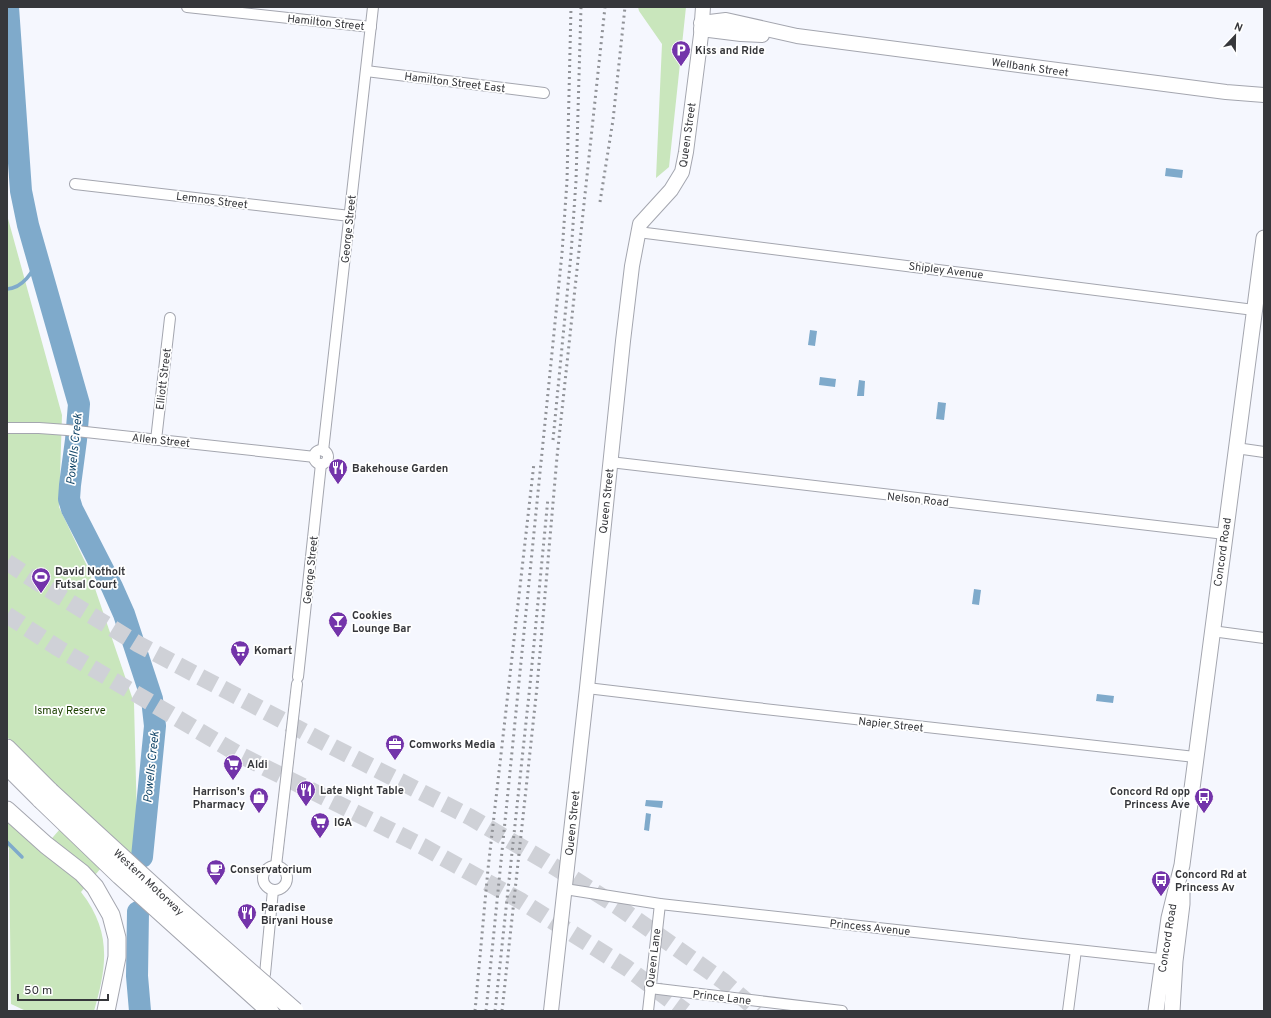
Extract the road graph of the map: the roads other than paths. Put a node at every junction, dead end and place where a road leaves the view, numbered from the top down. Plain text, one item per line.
1 (187, 7) edge
2 (373, 7) edge
3 (703, 7) edge
4 (708, 7) edge
5 (726, 20) junction
6 (701, 26) junction
7 (371, 27) junction
8 (797, 36) junction
9 (366, 71) junction
10 (544, 93) dead end
11 (1264, 95) edge
12 (75, 184) dead end
13 (350, 216) junction
14 (638, 232) junction
15 (1264, 238) edge
16 (1262, 268) edge
17 (1254, 310) junction
18 (170, 318) dead end
19 (7, 428) edge
20 (156, 440) junction
21 (1236, 448) junction
22 (1264, 452) edge
23 (318, 460) junction
24 (610, 462) junction
25 (1225, 534) junction
26 (1212, 630) junction
27 (1264, 638) edge
28 (587, 688) junction
29 (7, 748) edge
30 (1195, 757) junction
31 (7, 766) edge
32 (46, 795) junction
33 (7, 810) edge
34 (276, 866) junction
35 (565, 889) junction
36 (273, 890) junction
37 (660, 904) junction
38 (1076, 950) junction
39 (1169, 960) junction
40 (265, 974) dead end
41 (650, 988) junction
42 (106, 1011) edge
43 (270, 1011) edge
44 (296, 1011) edge
45 (551, 1011) edge
46 (648, 1011) edge
47 (842, 1011) edge
48 (1068, 1011) edge
49 (1156, 1011) edge
50 (1172, 1011) edge

1 - 7 street, Hamilton Street
2 - 7 street, George Street
3 - 6 street, Queen Street
4 - 5 street
5 - 6 street, Wellbank Street
5 - 8 street, Wellbank Street
6 - 8 street, Wellbank Street
6 - 14 street, Queen Street
7 - 9 street, George Street
8 - 11 street, Wellbank Street
9 - 10 street, Hamilton Street East
9 - 13 street, George Street
12 - 13 street, Lemnos Street
13 - 23 street, George Street
14 - 17 street, Shipley Avenue
14 - 24 street, Queen Street
15 - 16 main road, Concord Road
16 - 17 main road, Concord Road
17 - 21 main road, Concord Road
18 - 20 street, Elliott Street
19 - 20 street, Allen Street
20 - 23 street, Allen Street
21 - 22 street
21 - 25 main road, Concord Road
23 - 34 street, George Street
24 - 25 street, Nelson Road
24 - 28 street, Queen Street
25 - 26 main road, Concord Road
26 - 27 street
26 - 30 main road, Concord Road
28 - 30 street, Napier Street
28 - 35 street, Queen Street
29 - 32 highway, Western Motorway
30 - 39 main road, Concord Road
31 - 32 highway, Western Motorway
32 - 43 highway, Western Motorway, bridge
32 - 44 highway, Western Motorway, bridge
33 - 42 highway
34 - 36 street
34 - 36 street
35 - 37 street, Princess Avenue
35 - 45 street, Queen Street
36 - 40 street
37 - 38 street, Princess Avenue
37 - 41 street, Queen Lane
38 - 39 street, Princess Avenue
38 - 48 street
39 - 49 main road, Concord Road
39 - 50 main road, Concord Road
41 - 46 street, Queen Lane
41 - 47 street, Prince Lane

